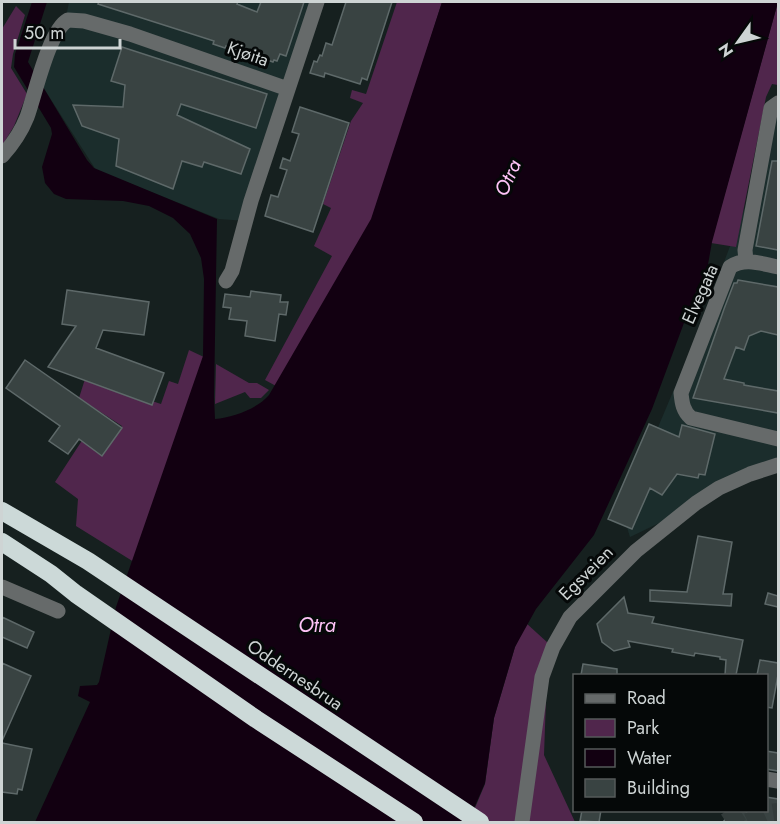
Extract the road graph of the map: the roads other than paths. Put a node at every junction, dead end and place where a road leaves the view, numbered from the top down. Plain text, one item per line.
1 (317, 2) edge
2 (288, 89) junction
3 (778, 103) edge
4 (2, 156) edge
5 (746, 261) junction
6 (778, 267) edge
7 (226, 281) dead end
8 (778, 439) edge
9 (778, 465) edge
10 (2, 497) edge
11 (2, 511) edge
12 (2, 542) edge
13 (2, 553) edge
14 (88, 561) junction
15 (2, 587) edge
16 (76, 594) junction
17 (58, 611) dead end
18 (414, 822) edge
19 (480, 822) edge
20 (522, 822) edge

1 - 2 street
2 - 4 street, Kjøita
2 - 7 street
3 - 5 street, Elvegata
5 - 6 street
5 - 8 street, Elvegata
9 - 20 street, Egsveien
10 - 14 highway
11 - 14 highway
12 - 16 highway
13 - 16 highway
14 - 19 highway, Oddernesbrua
15 - 17 street
16 - 18 highway

